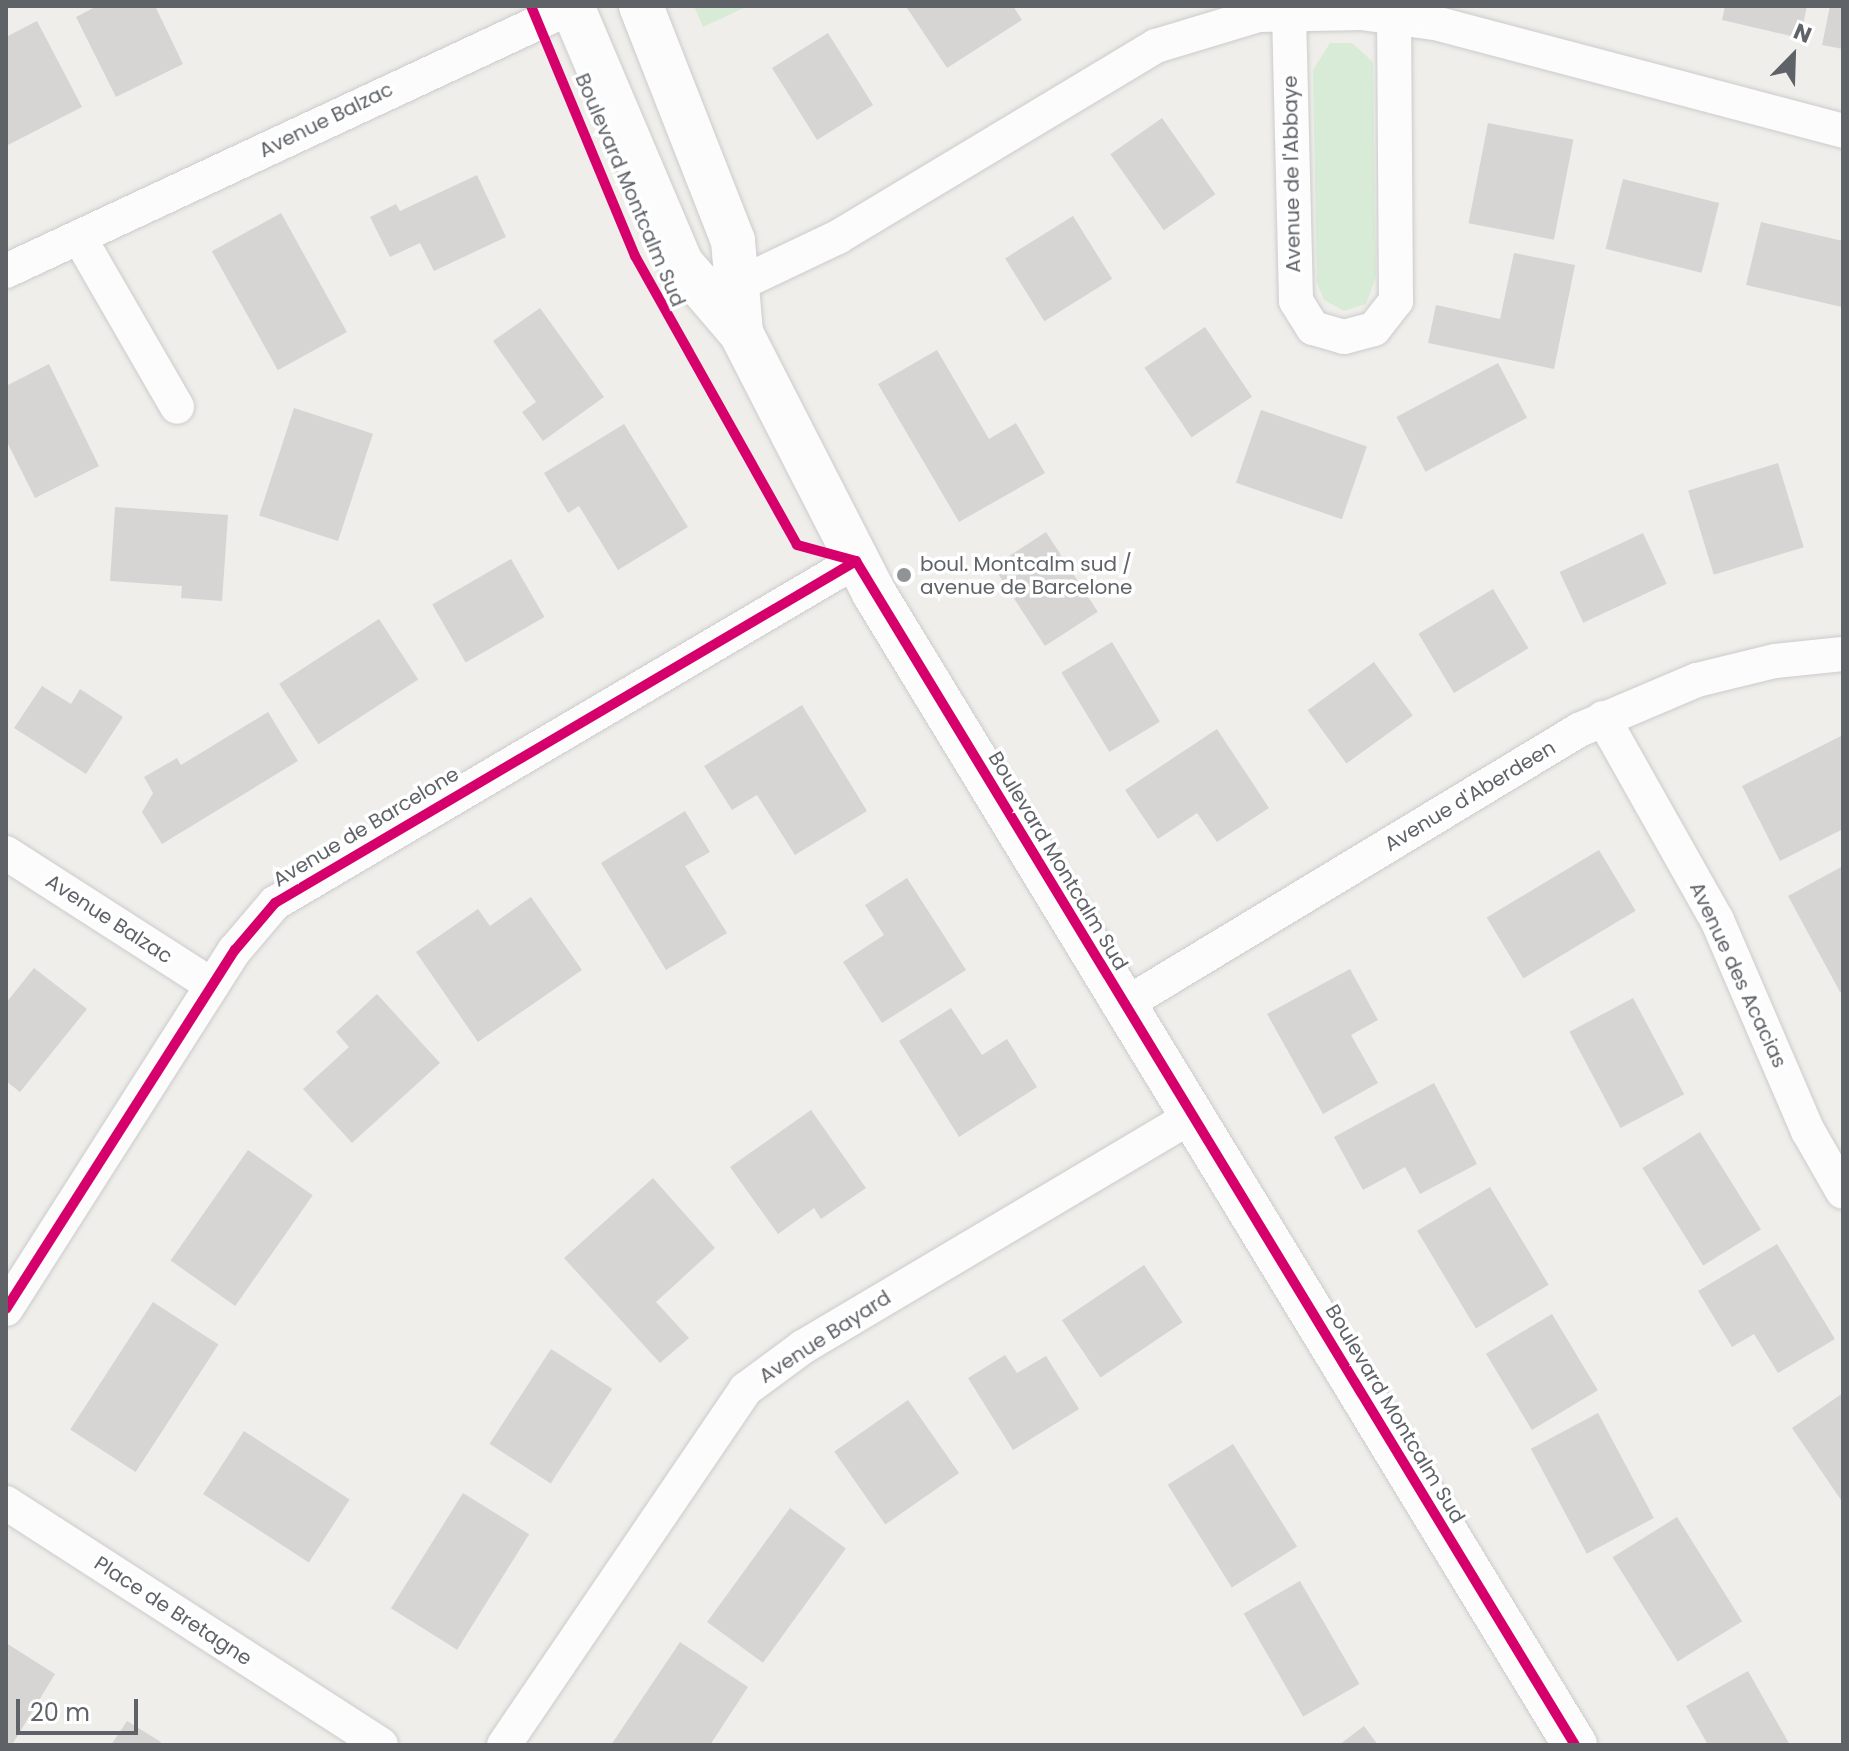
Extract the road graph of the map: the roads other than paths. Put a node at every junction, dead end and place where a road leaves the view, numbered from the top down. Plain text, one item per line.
1 (573, 6) edge
2 (641, 6) edge
3 (1289, 13) junction
4 (1394, 16) junction
5 (1843, 131) edge
6 (79, 237) junction
7 (6, 271) edge
8 (723, 292) junction
9 (177, 407) dead end
10 (856, 561) junction
11 (1843, 654) edge
12 (1603, 718) junction
13 (6, 853) edge
14 (212, 985) junction
15 (1124, 1005) junction
16 (1192, 1116) junction
17 (1843, 1192) edge
18 (6, 1309) edge
19 (6, 1503) edge
20 (381, 1745) edge
21 (504, 1745) edge
22 (1575, 1745) edge

1 - 6 street, Avenue Balzac
1 - 8 street, Boulevard Montcalm Sud
2 - 8 street, Boulevard Montcalm Sud
3 - 4 street
3 - 4 street, Avenue de l'Abbaye
3 - 8 street
4 - 5 street
6 - 7 street, Avenue Balzac
6 - 9 street
8 - 10 street, Boulevard Montcalm Sud
10 - 14 street, Avenue de Barcelone
10 - 15 street, Boulevard Montcalm Sud
11 - 12 street, Avenue d'Aberdeen
12 - 15 street, Avenue d'Aberdeen
12 - 17 street, Avenue des Acacias
13 - 14 street, Avenue Balzac
14 - 18 street, Avenue de Barcelone
15 - 16 street, Boulevard Montcalm Sud
16 - 21 street, Avenue Bayard
16 - 22 street, Boulevard Montcalm Sud
19 - 20 street, Place de Bretagne

